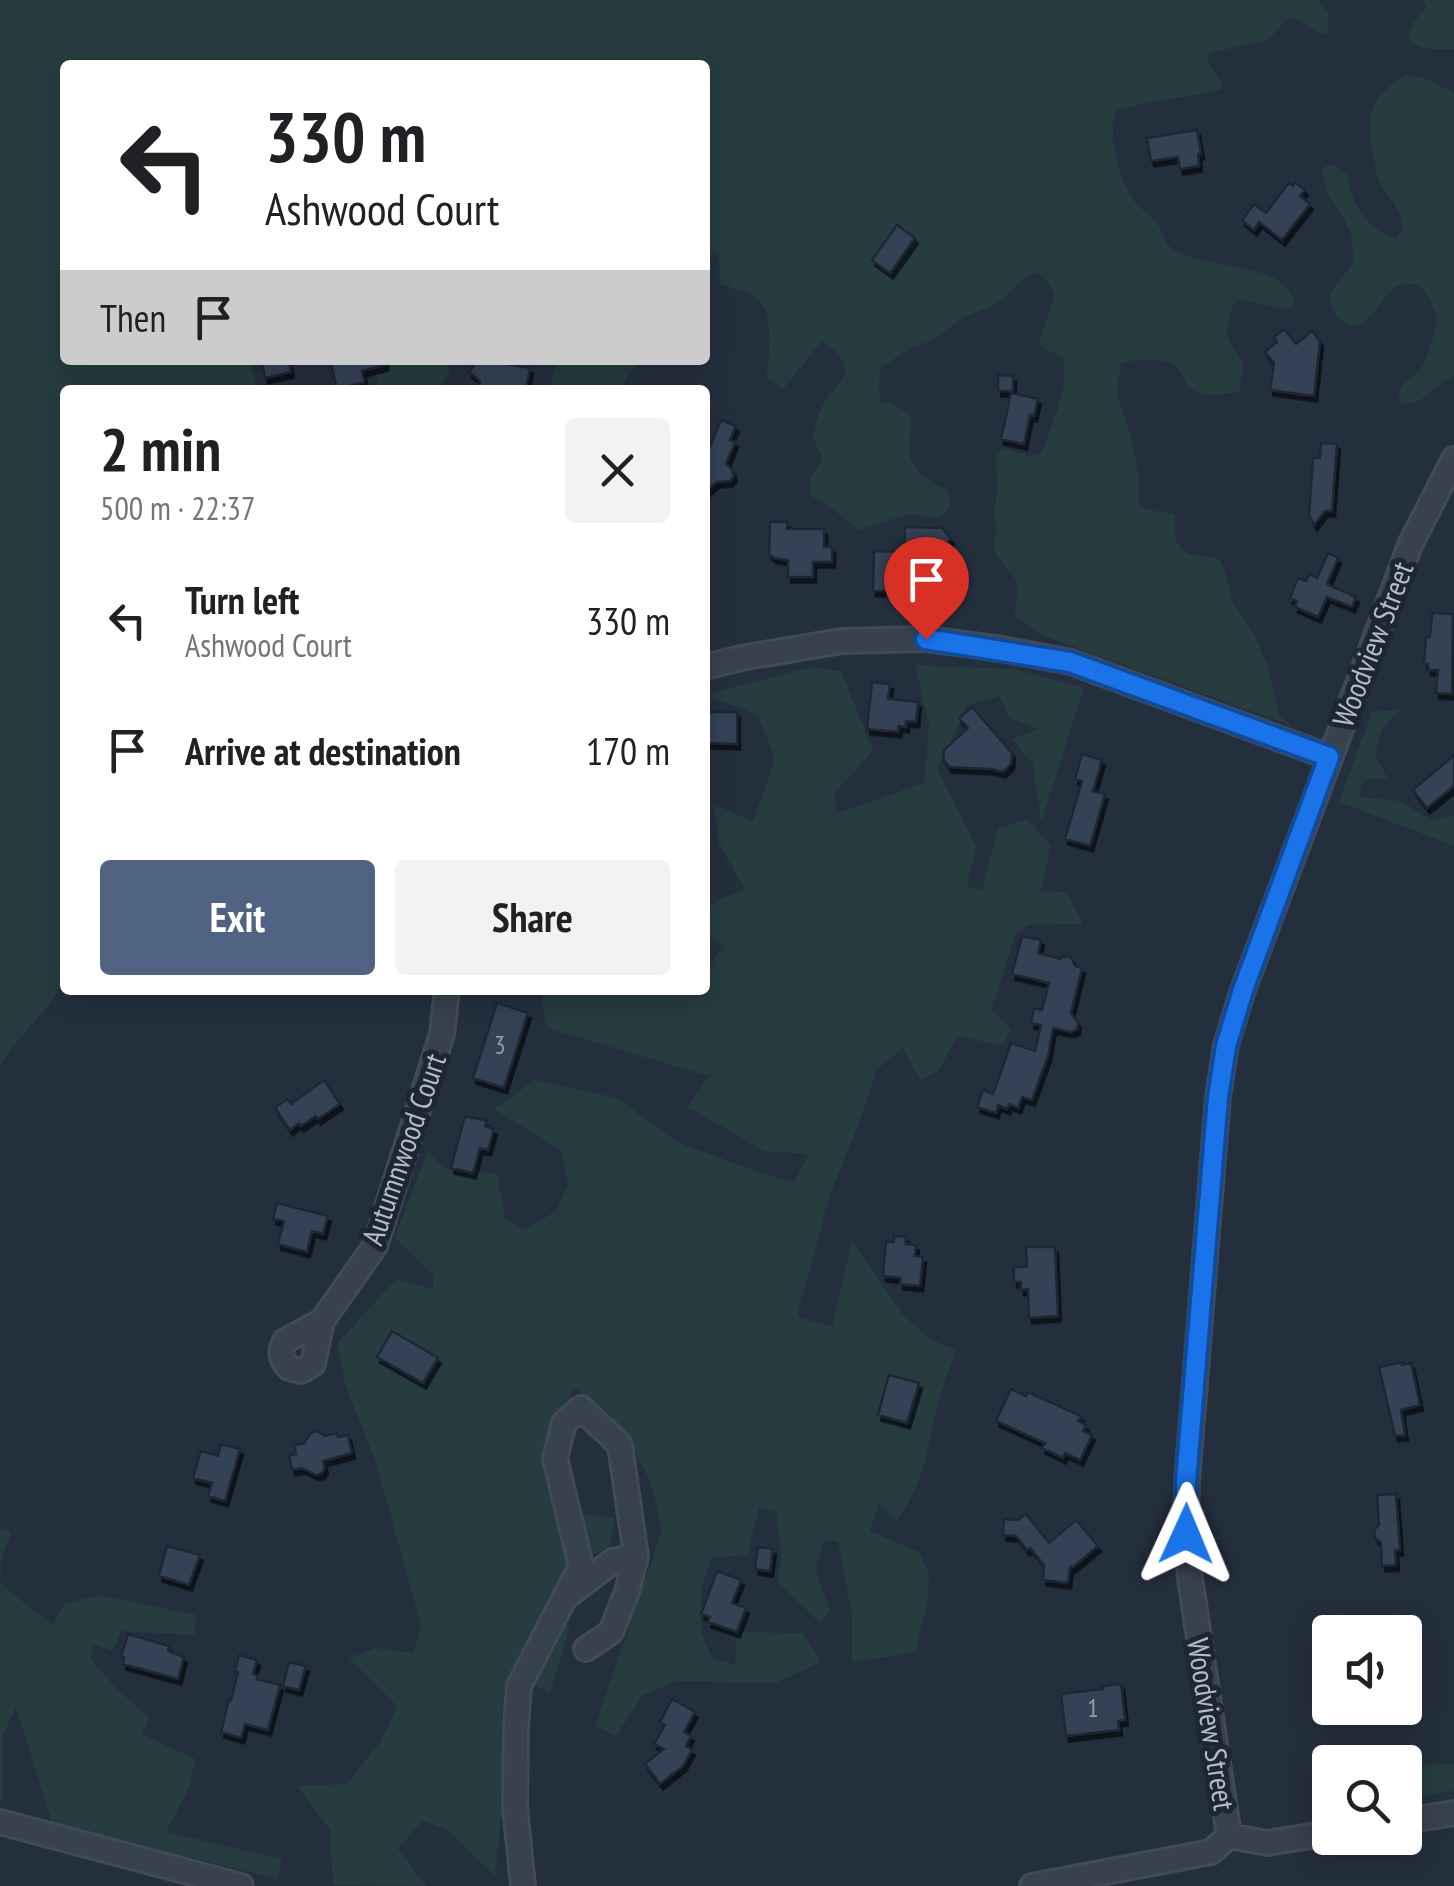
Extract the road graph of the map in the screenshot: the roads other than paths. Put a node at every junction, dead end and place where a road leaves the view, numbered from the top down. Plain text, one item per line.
1 (1454, 458) edge
2 (710, 666) edge
3 (1329, 757) junction
4 (446, 995) edge
5 (322, 1321) dead end
6 (636, 1556) junction
7 (565, 1597) junction
8 (586, 1649) dead end
9 (1454, 1813) edge
10 (1422, 1818) edge
11 (0, 1822) edge
12 (1229, 1836) junction
13 (1312, 1836) edge
14 (241, 1886) edge
15 (523, 1886) edge
16 (1032, 1886) edge

1 - 3 street, Woodview Street
2 - 3 street
3 - 12 street, Woodview Street
4 - 5 street, Autumnwood Court
6 - 7 street
6 - 7 street
6 - 8 street
7 - 15 street
9 - 10 street
11 - 14 street
12 - 13 street
12 - 16 street

